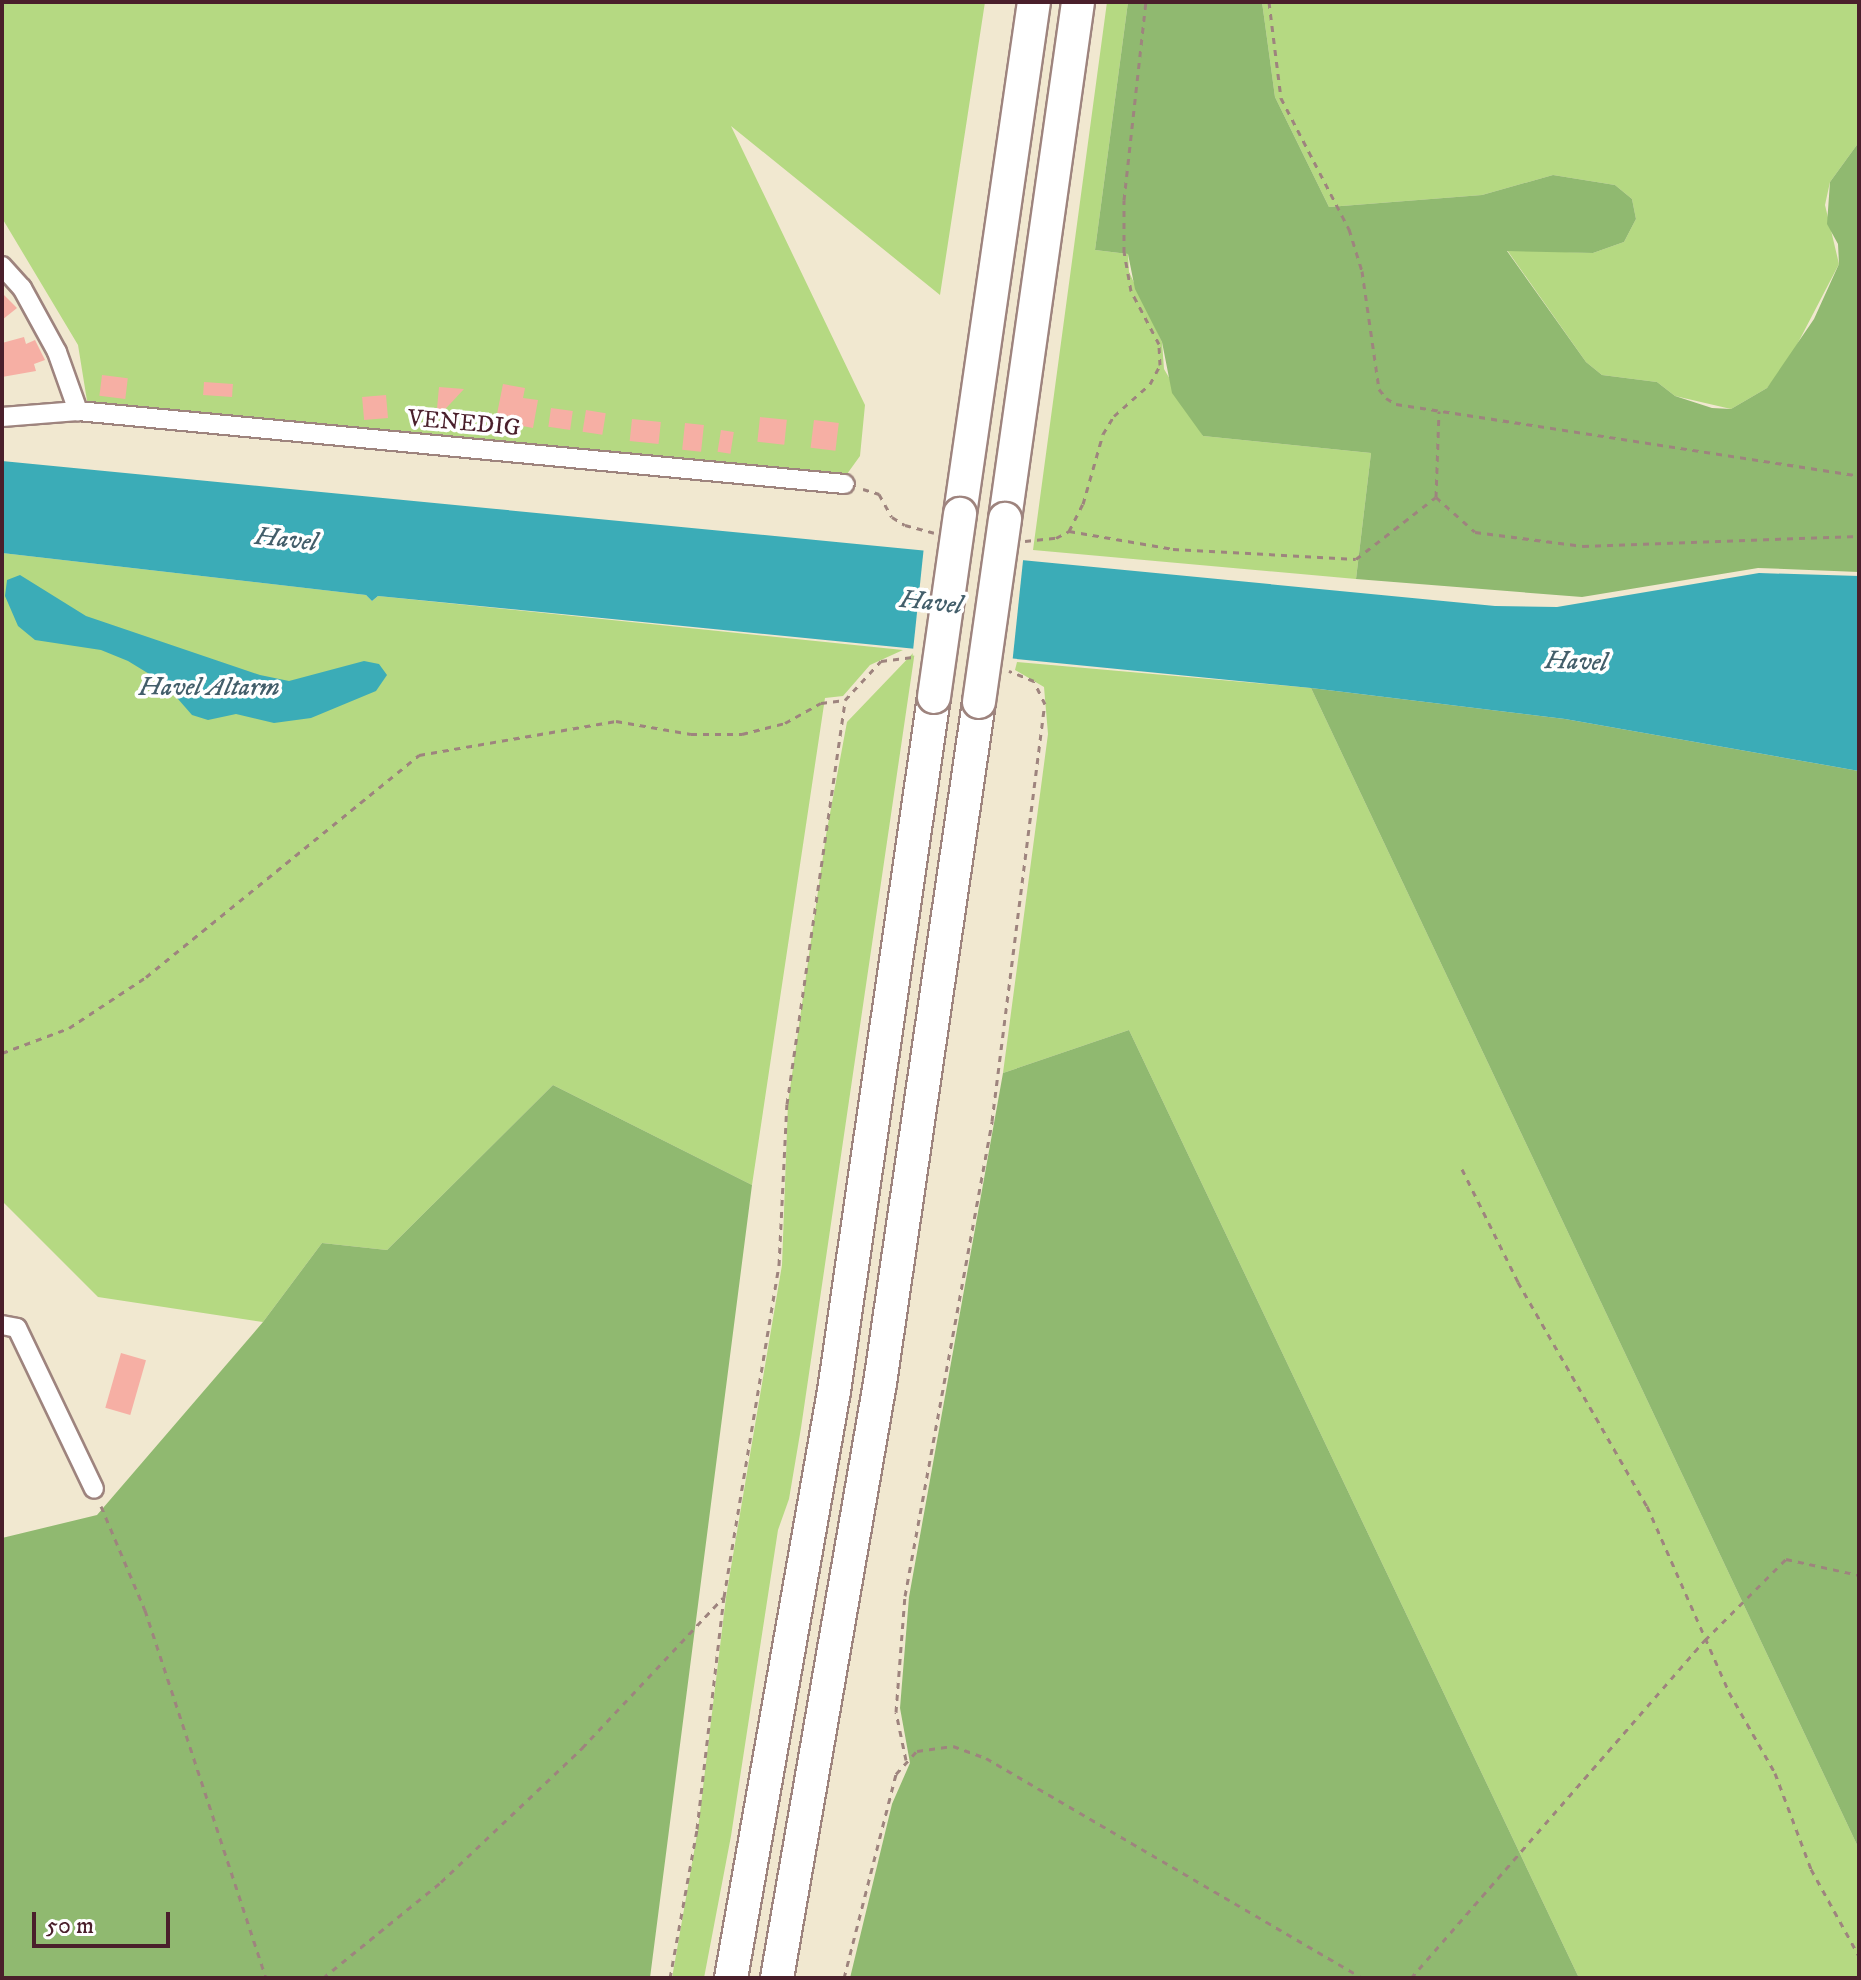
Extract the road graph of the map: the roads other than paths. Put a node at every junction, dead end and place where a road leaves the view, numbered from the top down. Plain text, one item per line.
1 (1034, 2) edge
2 (1078, 2) edge
3 (2, 266) edge
4 (78, 411) junction
5 (10, 418) edge
6 (845, 484) dead end
7 (2, 1325) edge
8 (94, 1489) road end
9 (731, 1978) edge
10 (777, 1978) edge

1 - 9 highway, bridge
2 - 10 highway, bridge
3 - 4 street
4 - 5 street, VENEDIG
4 - 6 street, VENEDIG
7 - 8 street

